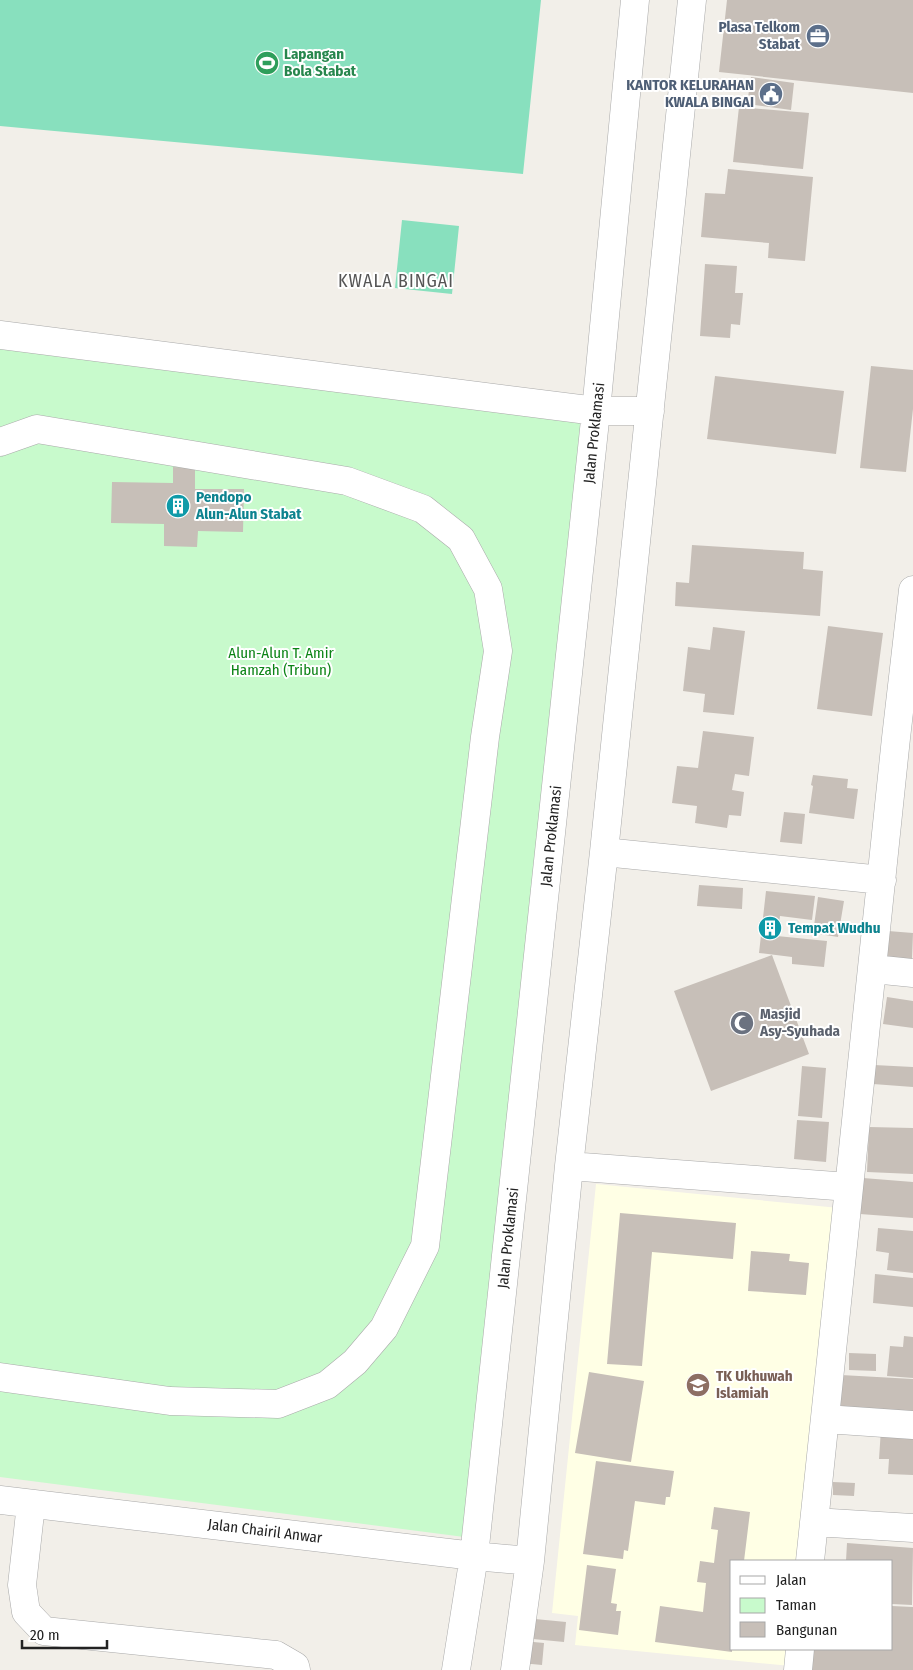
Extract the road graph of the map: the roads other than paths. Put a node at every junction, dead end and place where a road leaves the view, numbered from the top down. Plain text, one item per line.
1 (635, 0) edge
2 (692, 0) edge
3 (0, 335) edge
4 (596, 410) junction
5 (650, 411) junction
6 (0, 442) edge
7 (913, 590) edge
8 (904, 739) edge
9 (604, 852) junction
10 (882, 880) junction
11 (873, 969) junction
12 (913, 973) edge
13 (569, 1166) junction
14 (850, 1187) junction
15 (0, 1377) edge
16 (825, 1418) junction
17 (913, 1424) edge
18 (0, 1500) edge
19 (32, 1504) junction
20 (814, 1522) junction
21 (913, 1528) edge
22 (474, 1556) junction
23 (810, 1560) edge
24 (530, 1561) junction
25 (800, 1650) edge
26 (296, 1670) edge
27 (456, 1670) edge
28 (515, 1670) edge
29 (798, 1670) edge

1 - 4 street, Jalan Proklamasi
2 - 5 street
3 - 4 street
4 - 5 street
4 - 22 street, Jalan Proklamasi
5 - 9 street
6 - 15 street
7 - 8 street
8 - 10 street
9 - 10 street
9 - 13 street
10 - 11 street
11 - 12 street
11 - 14 street
13 - 14 street
13 - 24 street
14 - 16 street
16 - 17 street
16 - 20 street
18 - 19 street, Jalan Chairil Anwar
19 - 22 street, Jalan Chairil Anwar
19 - 26 street
20 - 21 street
20 - 23 street
22 - 24 street, Jalan Chairil Anwar
22 - 27 street, Jalan Proklamasi
24 - 28 street
25 - 29 street

